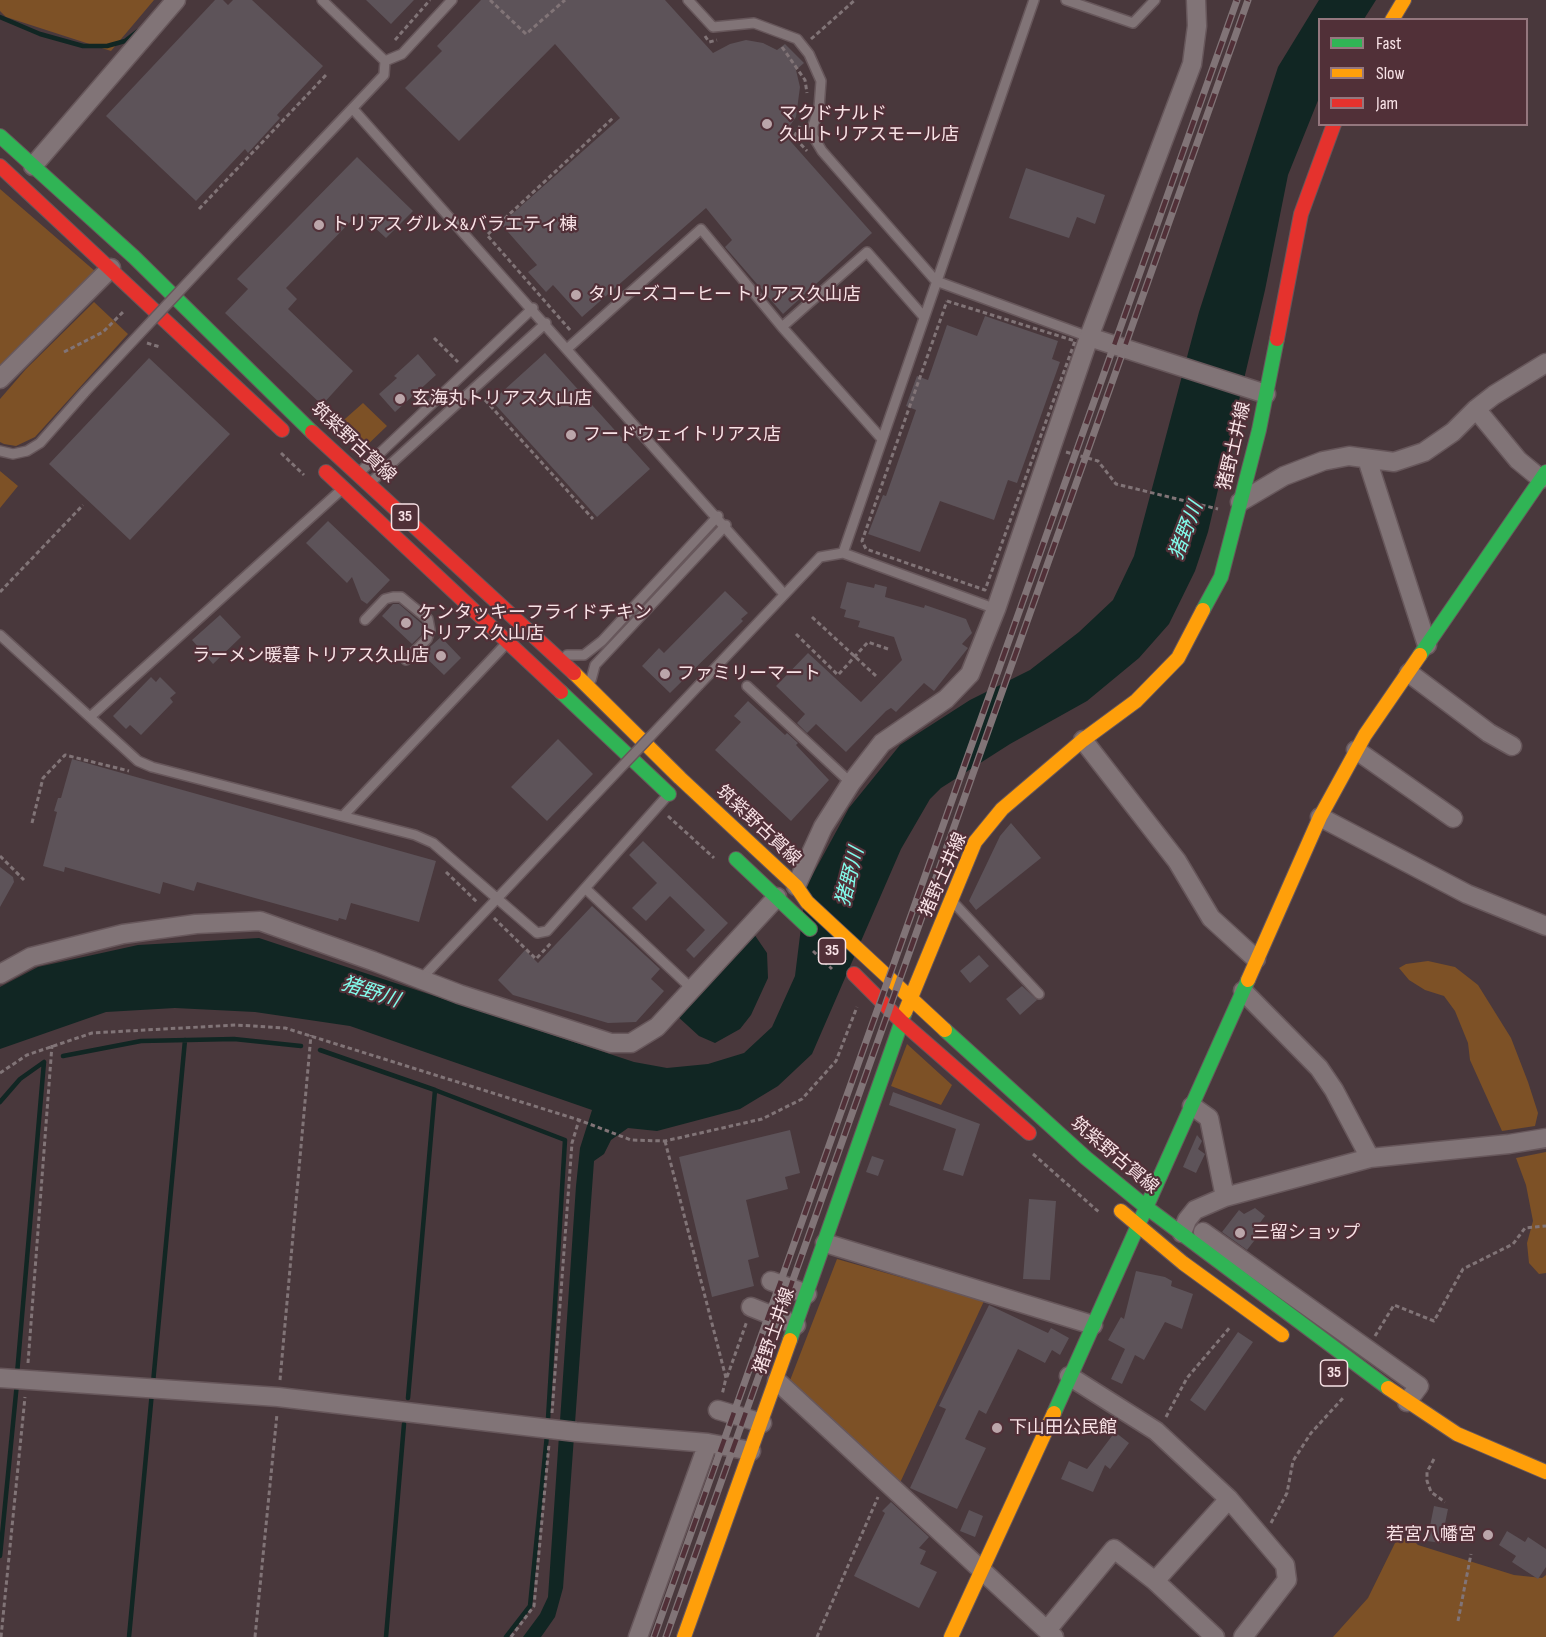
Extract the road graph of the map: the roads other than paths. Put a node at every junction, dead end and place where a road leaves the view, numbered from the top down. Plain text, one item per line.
1 (176, 0) edge
2 (322, 0) edge
3 (452, 0) edge
4 (688, 0) edge
5 (1034, 0) edge
6 (1066, 0) edge
7 (1155, 0) edge
8 (1196, 0) edge
9 (1404, 0) edge
10 (1393, 18) edge
11 (386, 61) junction
12 (353, 109) junction
13 (1333, 126) edge
14 (0, 136) edge
15 (0, 166) edge
16 (33, 166) junction
17 (111, 268) junction
18 (936, 281) junction
19 (533, 308) junction
20 (924, 317) junction
21 (546, 323) junction
22 (782, 327) junction
23 (1089, 337) junction
24 (568, 348) junction
25 (1546, 363) edge
26 (0, 379) edge
27 (1266, 394) junction
28 (1476, 409) junction
29 (882, 439) junction
30 (292, 440) dead end
31 (0, 451) edge
32 (1367, 459) junction
33 (318, 464) dead end
34 (1544, 476) edge
35 (364, 479) junction
36 (344, 488) junction
37 (1239, 508) junction
38 (718, 516) junction
39 (726, 525) junction
40 (843, 554) junction
41 (784, 594) junction
42 (996, 609) junction
43 (365, 621) dead end
44 (0, 635) edge
45 (540, 642) junction
46 (507, 643) junction
47 (1427, 645) junction
48 (406, 660) dead end
49 (1409, 673) junction
50 (747, 686) dead end
51 (590, 688) junction
52 (90, 717) junction
53 (1083, 740) junction
54 (1512, 746) dead end
55 (1356, 750) junction
56 (851, 783) junction
57 (673, 798) joint
58 (343, 816) junction
59 (1320, 817) junction
60 (1453, 818) dead end
61 (727, 850) dead end
62 (796, 886) junction
63 (586, 889) junction
64 (777, 897) junction
65 (497, 899) junction
66 (951, 900) junction
67 (1546, 926) edge
68 (815, 944) road end
69 (1256, 959) junction
70 (839, 967) road end
71 (0, 974) edge
72 (421, 978) junction
73 (691, 988) junction
74 (1243, 991) junction
75 (1039, 994) dead end
76 (911, 1000) junction
77 (901, 1021) junction
78 (1191, 1106) junction
79 (1546, 1138) edge
80 (1040, 1143) dead end
81 (1370, 1158) junction
82 (1225, 1197) junction
83 (1106, 1199) dead end
84 (1146, 1207) junction
85 (1139, 1227) junction
86 (1184, 1227) junction
87 (825, 1243) junction
88 (771, 1281) dead end
89 (807, 1294) junction
90 (751, 1307) road end
91 (796, 1325) junction
92 (1093, 1325) junction
93 (1293, 1343) dead end
94 (1069, 1376) junction
95 (0, 1378) edge
96 (777, 1381) junction
97 (1407, 1402) junction
98 (718, 1410) road end
99 (762, 1423) junction
100 (708, 1443) junction
101 (751, 1451) junction
102 (1546, 1472) edge
103 (1229, 1499) junction
104 (982, 1570) junction
105 (1155, 1581) junction
106 (1050, 1634) edge
107 (638, 1637) edge
108 (684, 1637) edge
109 (951, 1637) edge
110 (1215, 1637) edge
111 (1243, 1637) edge

1 - 16 street
2 - 11 lane
3 - 11 lane
4 - 18 lane
5 - 18 lane
6 - 7 lane
8 - 23 street
9 - 10 main road
11 - 12 lane
12 - 19 lane
12 - 31 lane, bridge
13 - 27 main road, 猪野土井線
14 - 16 main road, 筑紫野古賀線 / 35
15 - 17 main road
16 - 35 main road, 筑紫野古賀線 / 35
17 - 26 street
17 - 30 main road
18 - 20 lane
18 - 23 lane
19 - 21 lane
19 - 35 lane
20 - 22 lane
20 - 29 lane
21 - 24 lane
21 - 35 lane
22 - 24 lane
22 - 29 lane
23 - 27 street
23 - 42 street
24 - 38 lane
25 - 28 street
27 - 37 main road, 猪野土井線
28 - 32 street
28 - 34 street
29 - 40 lane
32 - 37 street
32 - 47 street
33 - 36 main road, 35
34 - 47 main road
35 - 45 main road, 筑紫野古賀線 / 35
36 - 46 main road, 35
36 - 52 lane
37 - 53 main road, 猪野土井線
38 - 39 lane
38 - 45 lane
39 - 41 lane
39 - 51 lane
40 - 41 lane
40 - 42 lane
41 - 65 lane, bridge
42 - 56 street
43 - 48 lane
44 - 52 lane
45 - 51 main road, 筑紫野古賀線 / 35
46 - 57 main road, 35
46 - 58 lane
47 - 49 main road
49 - 54 street
49 - 55 main road
50 - 56 lane
51 - 62 main road, 筑紫野古賀線 / 35
52 - 58 lane
53 - 66 main road, 猪野土井線
53 - 69 street
55 - 59 main road
55 - 60 street
56 - 62 street
57 - 63 lane
58 - 65 lane
59 - 67 street
59 - 69 main road
61 - 64 main road, 35
62 - 76 main road, 筑紫野古賀線 / 35
63 - 65 lane
63 - 73 lane
64 - 68 main road, 35
64 - 73 street
65 - 72 lane
66 - 75 lane
66 - 76 main road, 猪野土井線
69 - 74 main road
70 - 77 main road, 35
71 - 72 street
72 - 73 street
74 - 78 main road
74 - 81 street
76 - 77 main road, 猪野土井線
76 - 84 main road, 筑紫野古賀線 / 35
77 - 80 main road, 35
77 - 87 main road, 猪野土井線
78 - 82 street
78 - 84 main road
79 - 81 street
81 - 82 street
82 - 86 street
83 - 85 main road
84 - 85 main road
84 - 86 main road, 筑紫野古賀線 / 35
85 - 92 main road
85 - 93 main road
86 - 97 main road, 筑紫野古賀線 / 35
86 - 97 street
87 - 89 main road, 猪野土井線
87 - 92 street
88 - 89 street
89 - 91 main road, 猪野土井線
90 - 91 street
91 - 96 main road, 猪野土井線
92 - 94 main road
94 - 103 street
94 - 104 main road
95 - 100 street
96 - 99 main road, 猪野土井線
96 - 104 street
97 - 102 main road, 筑紫野古賀線 / 35
98 - 99 street
99 - 101 main road, 猪野土井線
100 - 101 street
100 - 107 street
101 - 108 main road, 猪野土井線
103 - 105 street
103 - 111 street
104 - 106 street
104 - 109 main road
105 - 106 street
105 - 110 street

